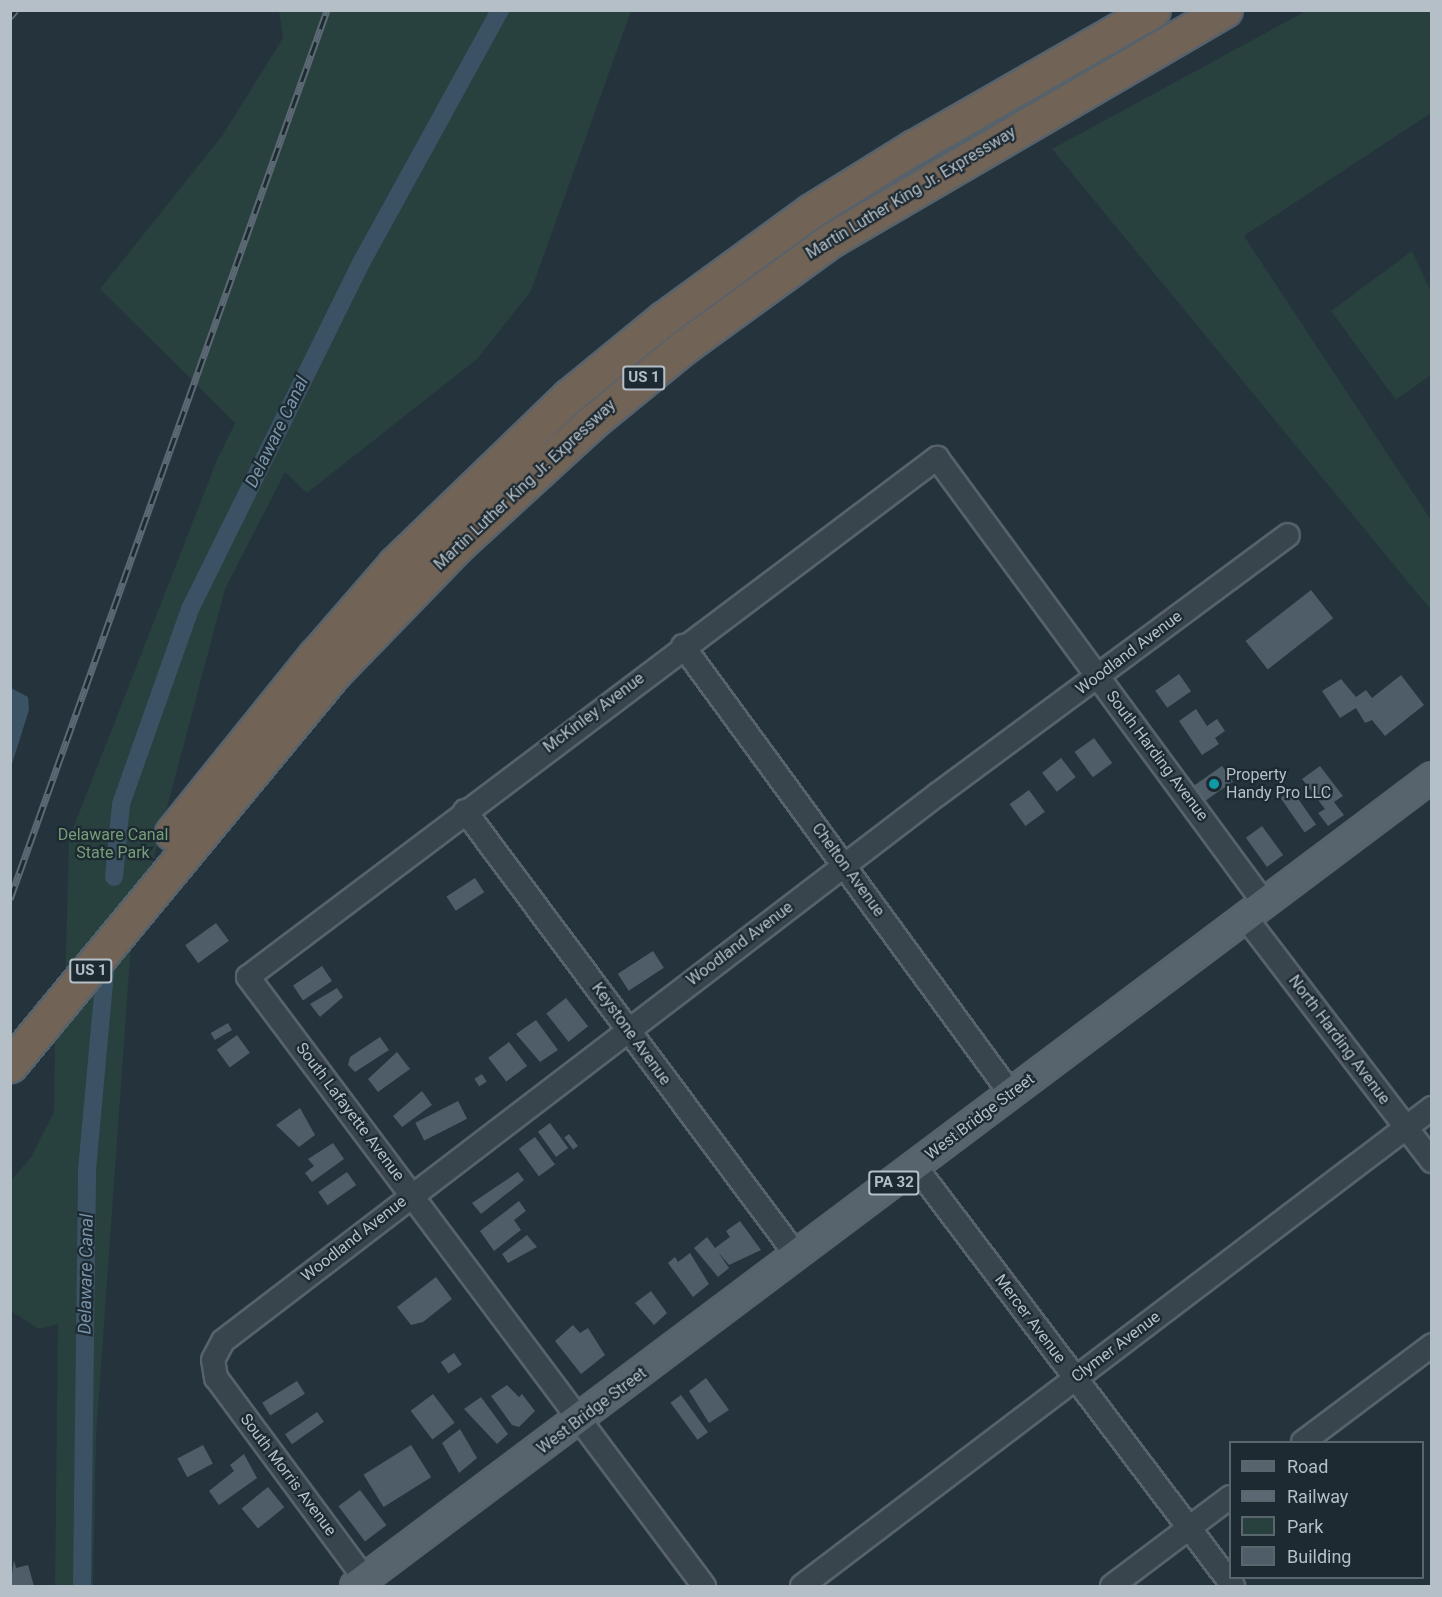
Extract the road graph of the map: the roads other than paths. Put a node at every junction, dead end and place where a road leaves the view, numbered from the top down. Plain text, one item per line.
1 (1153, 10) edge
2 (1225, 10) edge
3 (941, 464) joint
4 (1288, 535) dead end
5 (683, 646) junction
6 (1097, 677) junction
7 (1431, 777) edge
8 (465, 811) junction
9 (845, 865) junction
10 (160, 868) junction
11 (1256, 911) junction
12 (248, 976) joint
13 (628, 1029) junction
14 (10, 1033) edge
15 (10, 1065) edge
16 (1011, 1094) junction
17 (1431, 1108) edge
18 (1406, 1128) junction
19 (1431, 1161) edge
20 (915, 1166) junction
21 (412, 1194) junction
22 (797, 1256) junction
23 (1431, 1345) edge
24 (213, 1370) joint
25 (1075, 1378) junction
26 (581, 1420) junction
27 (1306, 1441) edge
28 (1229, 1498) edge
29 (1190, 1528) junction
30 (360, 1583) edge
31 (704, 1587) edge
32 (802, 1587) edge
33 (1112, 1587) edge
34 (1233, 1587) edge

1 - 10 highway, Martin Luther King Jr. Expressway / US 1
2 - 10 highway, Martin Luther King Jr. Expressway / US 1
3 - 5 street, McKinley Avenue
3 - 6 street, South Harding Avenue
4 - 6 street, Woodland Avenue
5 - 8 street, McKinley Avenue
5 - 9 street, Chelton Avenue
6 - 9 street, Woodland Avenue
6 - 11 street, South Harding Avenue
7 - 11 main road, West Bridge Street / PA 32
8 - 12 street, McKinley Avenue
8 - 13 street, Keystone Avenue
9 - 13 street, Woodland Avenue
9 - 16 street, Chelton Avenue
10 - 14 highway, Martin Luther King Jr. Expressway / US 1
10 - 15 highway, Martin Luther King Jr. Expressway / US 1
11 - 16 main road, West Bridge Street / PA 32
11 - 18 street, North Harding Avenue
12 - 21 street, South Lafayette Avenue
13 - 21 street, Woodland Avenue
13 - 22 street, Keystone Avenue
16 - 20 main road, West Bridge Street / PA 32
17 - 18 street, Clymer Avenue
18 - 19 street, North Harding Avenue
18 - 25 street, Clymer Avenue
20 - 22 main road, West Bridge Street / PA 32
20 - 25 street, Mercer Avenue
21 - 24 street, Woodland Avenue
21 - 26 street, South Lafayette Avenue
22 - 26 main road, West Bridge Street / PA 32
23 - 27 street
24 - 30 street, South Morris Avenue
25 - 29 street, Mercer Avenue
25 - 32 street, Clymer Avenue
26 - 30 main road, West Bridge Street / PA 32
26 - 31 street, South Lafayette Avenue
28 - 29 street
29 - 33 street
29 - 34 street, Mercer Avenue

